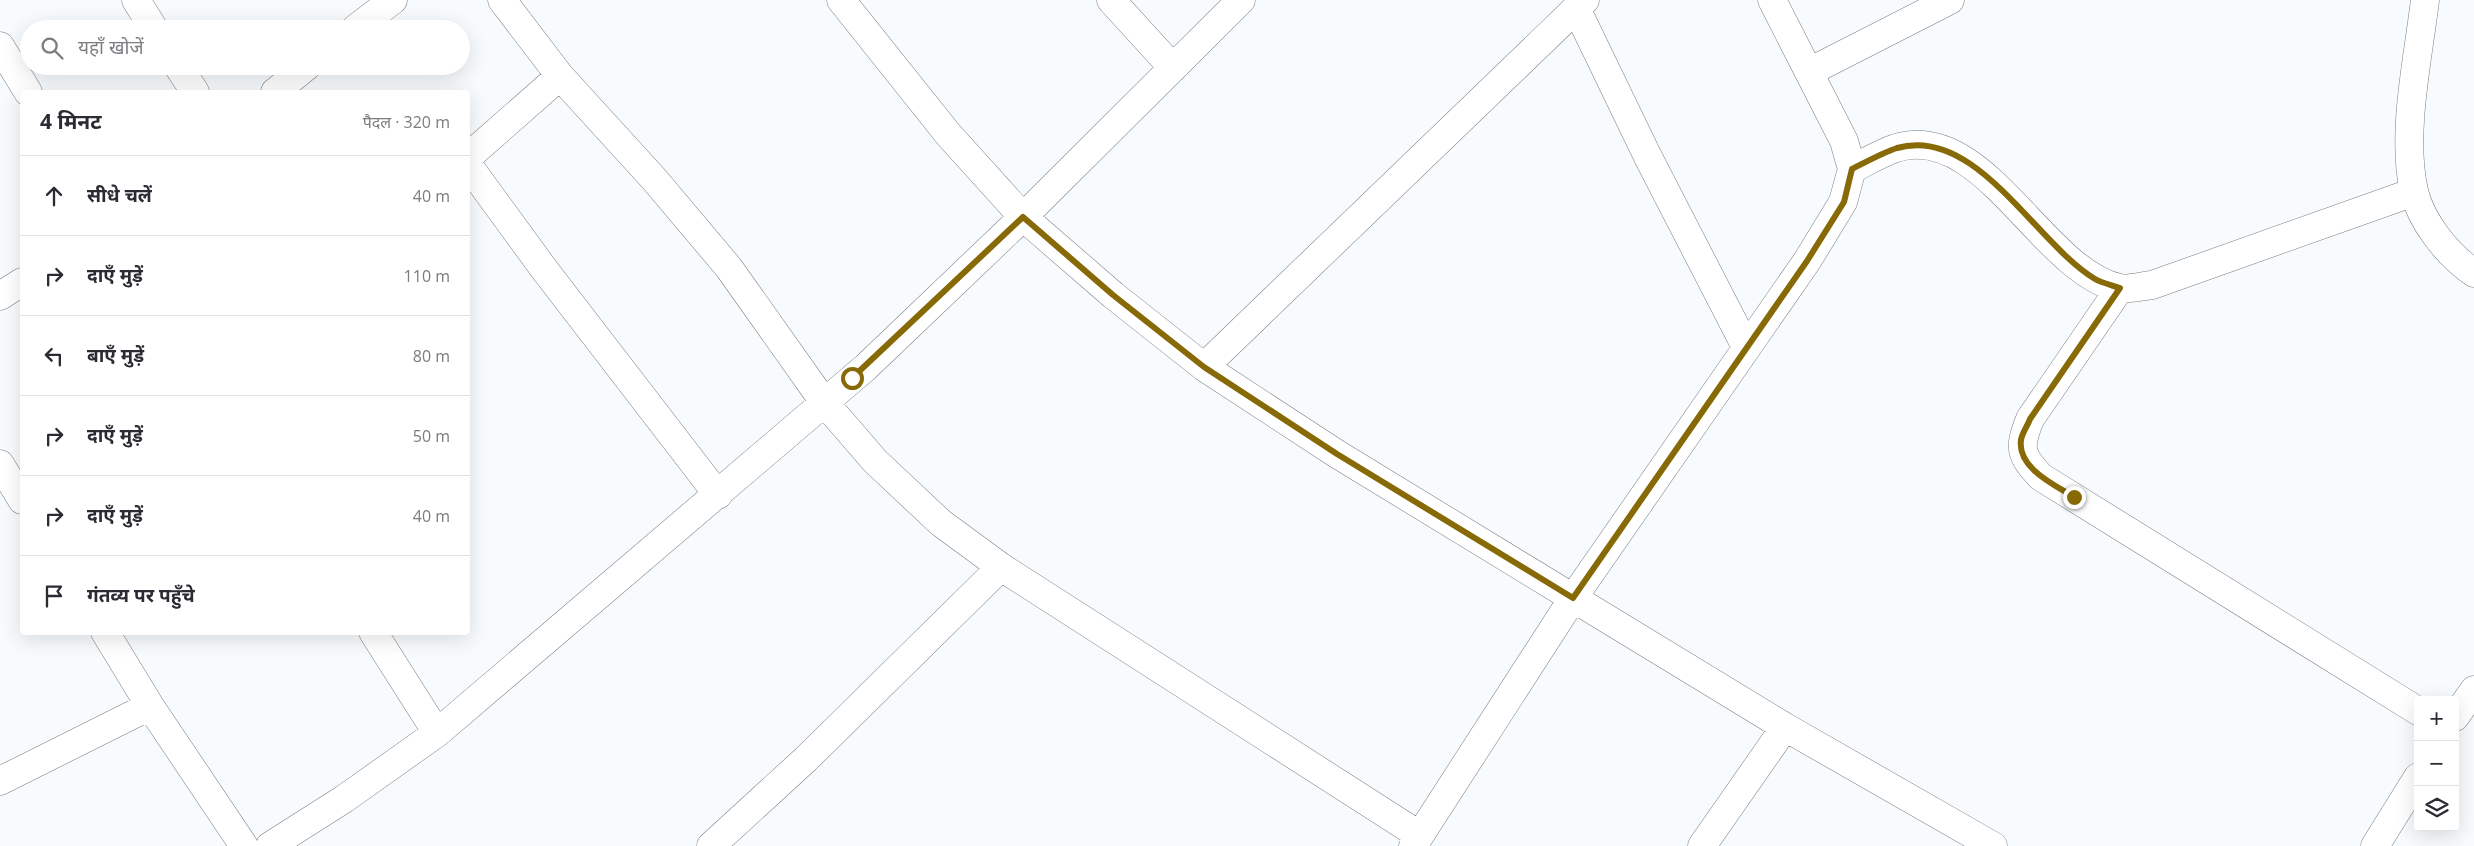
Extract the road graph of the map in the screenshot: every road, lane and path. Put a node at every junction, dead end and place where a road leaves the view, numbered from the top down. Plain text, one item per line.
1 (136, 0) edge
2 (393, 0) edge
3 (502, 0) edge
4 (841, 0) edge
5 (1111, 0) edge
6 (1241, 0) edge
7 (1772, 0) edge
8 (1950, 0) edge
9 (2424, 0) edge
10 (1580, 4) edge
11 (148, 20) edge
12 (367, 20) edge
13 (0, 46) edge
14 (1173, 68) junction
15 (1809, 72) junction
16 (184, 75) edge
17 (296, 75) edge
18 (560, 76) junction
19 (27, 90) edge
20 (194, 90) edge
21 (277, 90) edge
22 (470, 155) edge
23 (470, 168) edge
24 (1852, 169) junction
25 (2414, 192) junction
26 (1023, 217) junction
27 (2474, 273) edge
28 (20, 283) edge
29 (2120, 288) junction
30 (0, 296) edge
31 (1746, 347) junction
32 (1204, 367) junction
33 (824, 402) junction
34 (0, 464) edge
35 (718, 495) junction
36 (20, 497) edge
37 (1001, 567) junction
38 (1573, 598) junction
39 (107, 635) edge
40 (375, 635) edge
41 (2474, 690) edge
42 (150, 706) junction
43 (2414, 709) edge
44 (2459, 711) edge
45 (1785, 727) junction
46 (437, 733) junction
47 (0, 781) edge
48 (2414, 783) edge
49 (1416, 841) edge
50 (244, 846) edge
51 (270, 846) edge
52 (711, 846) edge
53 (1702, 846) edge
54 (1993, 846) edge
55 (2375, 846) edge

1 - 11 street
2 - 12 street
3 - 18 street
4 - 26 street
5 - 14 street
6 - 14 street
7 - 15 street
8 - 15 street
9 - 25 street
10 - 31 street
10 - 32 street
13 - 19 street
14 - 26 street
15 - 24 street
16 - 20 street
17 - 21 street
18 - 22 street
18 - 33 street
23 - 35 street
24 - 29 street
24 - 31 street
25 - 27 street
25 - 29 street
26 - 32 street
26 - 33 street
28 - 30 street
29 - 43 street
31 - 38 street
32 - 38 street
33 - 35 street
33 - 37 street
34 - 36 street
35 - 46 street
37 - 49 street
37 - 52 street
38 - 45 street
38 - 49 street
39 - 42 street
40 - 46 street
41 - 44 street
42 - 47 street
42 - 50 street
45 - 53 street
45 - 54 street
46 - 51 street
48 - 55 street

